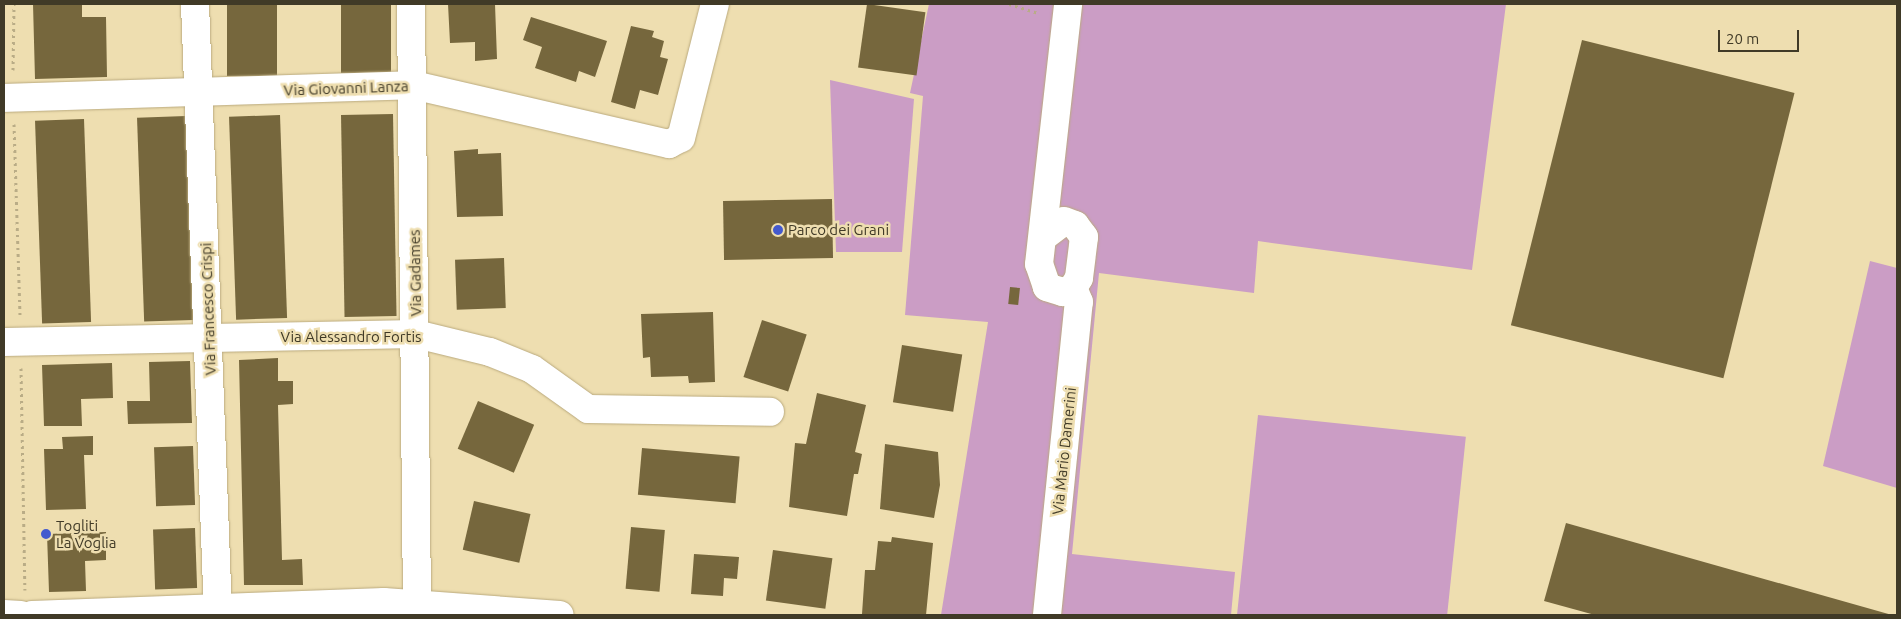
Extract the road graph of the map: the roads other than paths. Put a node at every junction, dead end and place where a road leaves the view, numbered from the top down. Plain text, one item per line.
1 (195, 4) edge
2 (411, 4) edge
3 (715, 4) edge
4 (1068, 4) edge
5 (413, 86) junction
6 (198, 94) junction
7 (9, 98) edge
8 (1043, 237) junction
9 (1073, 288) junction
10 (416, 334) junction
11 (209, 338) junction
12 (12, 342) edge
13 (770, 412) dead end
14 (417, 602) junction
15 (26, 609) edge
16 (218, 611) edge
17 (4, 614) edge
18 (560, 615) edge
19 (1047, 615) edge

1 - 6 street, Via Francesco Crispi
2 - 5 street, Via Gadames
3 - 5 street, Via Giovanni Lanza
4 - 8 street
5 - 6 street, Via Giovanni Lanza
5 - 10 street, Via Gadames
6 - 7 street, Via Giovanni Lanza
6 - 11 street, Via Francesco Crispi
8 - 9 street
8 - 9 street
9 - 19 street, Via Mario Damerini
10 - 11 street, Via Alessandro Fortis
10 - 13 street, Via Alessandro Fortis
10 - 14 street, Via Gadames
11 - 12 street, Via Alessandro Fortis
11 - 16 street, Via Francesco Crispi
14 - 16 street
14 - 18 street
15 - 16 street
15 - 17 street

